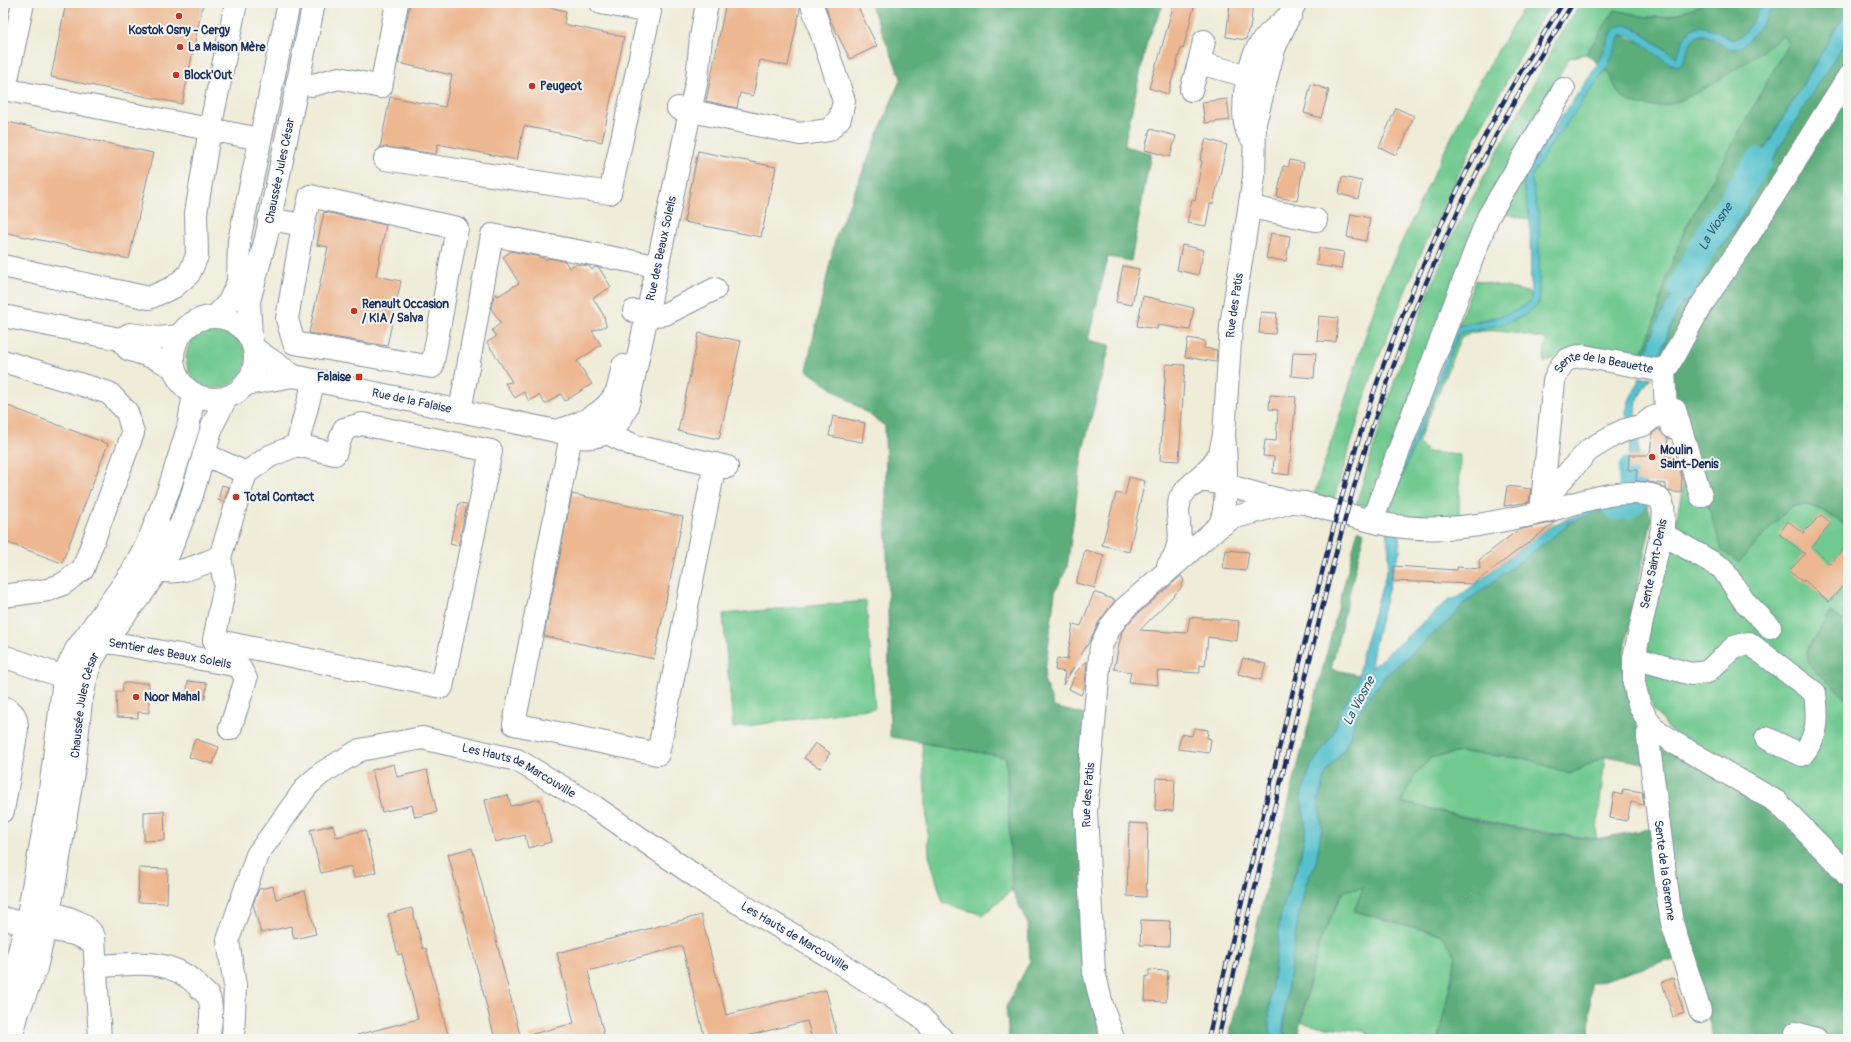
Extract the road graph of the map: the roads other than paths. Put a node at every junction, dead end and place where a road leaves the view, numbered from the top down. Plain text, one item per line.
1 (23, 3) edge
2 (236, 3) edge
3 (289, 3) edge
4 (314, 3) edge
5 (397, 3) edge
6 (601, 3) edge
7 (693, 3) edge
8 (707, 3) edge
9 (812, 6) dead end
10 (1295, 7) edge
11 (1204, 41) dead end
12 (1199, 63) junction
13 (1248, 76) junction
14 (1848, 77) edge
15 (298, 83) junction
16 (4, 89) edge
17 (1564, 89) dead end
18 (1191, 90) dead end
19 (684, 110) junction
20 (210, 129) junction
21 (260, 139) junction
22 (1254, 141) junction
23 (385, 159) dead end
24 (1254, 177) junction
25 (1250, 207) junction
26 (270, 219) junction
27 (1316, 220) dead end
28 (303, 225) junction
29 (650, 265) junction
30 (3, 266) edge
31 (714, 289) dead end
32 (640, 312) junction
33 (3, 316) edge
34 (215, 317) junction
35 (180, 336) junction
36 (120, 339) junction
37 (253, 344) junction
38 (3, 361) edge
39 (174, 368) junction
40 (1654, 369) junction
41 (304, 378) junction
42 (247, 384) junction
43 (194, 394) junction
44 (226, 398) junction
45 (460, 411) junction
46 (600, 411) junction
47 (1666, 413) junction
48 (607, 433) junction
49 (563, 434) junction
50 (1224, 435) junction
51 (297, 445) junction
52 (204, 454) junction
53 (1674, 454) dead end
54 (246, 473) junction
55 (1225, 485) junction
56 (1187, 489) junction
57 (1701, 496) dead end
58 (1292, 502) junction
59 (164, 503) junction
60 (1542, 508) junction
61 (1179, 520) junction
62 (1386, 523) junction
63 (1214, 531) junction
64 (1660, 533) junction
65 (220, 557) junction
66 (159, 570) junction
67 (1164, 573) junction
68 (3, 596) edge
69 (1770, 627) dead end
70 (82, 642) junction
71 (103, 642) junction
72 (3, 656) edge
73 (1634, 658) junction
74 (64, 678) junction
75 (84, 684) junction
76 (3, 707) edge
77 (1653, 727) junction
78 (230, 729) dead end
79 (1766, 738) dead end
80 (3, 811) edge
81 (1848, 876) edge
82 (3, 918) edge
83 (37, 928) junction
84 (95, 967) junction
85 (1700, 1011) dead end
86 (3, 1012) edge
87 (11, 1039) edge
88 (100, 1039) edge
89 (208, 1039) edge
90 (233, 1039) edge
91 (942, 1039) edge
92 (1113, 1039) edge

1 - 16 main road
2 - 20 main road
3 - 21 main road, Chaussée Jules César
4 - 15 main road, Chaussée Jules César
5 - 15 main road
6 - 23 main road
7 - 19 main road, Rue des Beaux Soleils
8 - 19 main road, Rue des Beaux Soleils
9 - 19 main road
10 - 13 main road
10 - 22 main road, Rue des Patis
10 - 24 main road, Rue des Patis
11 - 12 main road
12 - 13 main road
12 - 18 main road
13 - 22 main road
14 - 40 main road, Sente de la Beauette
15 - 26 main road, Chaussée Jules César
16 - 20 main road
17 - 62 main road
19 - 29 main road, Rue des Beaux Soleils
20 - 21 main road
20 - 30 main road
21 - 34 main road, Chaussée Jules César
22 - 24 main road, Rue des Patis
24 - 25 main road, Rue des Patis
25 - 27 main road
25 - 50 main road, Rue des Patis
26 - 28 main road
26 - 37 main road, Chaussée Jules César
28 - 28 main road
29 - 32 main road, Rue des Beaux Soleils
29 - 45 main road
31 - 32 main road
32 - 46 main road, Rue des Beaux Soleils
32 - 48 main road, Rue des Beaux Soleils
33 - 36 main road
34 - 35 main road
34 - 37 main road
35 - 36 main road
35 - 39 main road
36 - 39 main road
37 - 41 main road, Rue de la Falaise
37 - 42 main road
38 - 68 main road
39 - 43 main road
40 - 47 main road
40 - 60 main road, Sente de la Beauette
41 - 42 main road, Rue de la Falaise
41 - 45 main road, Rue de la Falaise
41 - 51 main road
42 - 44 main road
43 - 44 main road
43 - 59 main road, Chaussée Jules Cèsar
44 - 52 main road, Chaussée Jules Cèsar
45 - 49 main road, Rue de la Falaise
46 - 48 main road
46 - 49 main road, Rue des Beaux Soleils
47 - 53 main road
47 - 57 main road
47 - 60 main road
48 - 49 main road
48 - 49 main road
50 - 55 main road, Rue des Patis
50 - 56 main road, Rue des Patis
51 - 54 main road
51 - 65 main road
52 - 54 main road
52 - 66 main road, Chaussée Jules Cèsar
54 - 65 main road
55 - 56 main road, Sente Saint-Denis
55 - 58 main road, Sente Saint-Denis
55 - 63 main road, Rue des Patis
56 - 61 main road, Rue des Patis
58 - 62 main road, Sente Saint-Denis
58 - 63 main road, Sente Saint-Denis
59 - 66 main road
59 - 70 main road, Chaussée Jules Cèsar
60 - 62 main road, Sente Saint-Denis
60 - 64 main road, Sente Saint-Denis
61 - 63 main road
61 - 67 main road, Rue des Patis
63 - 67 main road, Rue des Patis
64 - 69 main road
64 - 73 main road, Sente Saint-Denis
65 - 66 main road
66 - 71 main road, Chaussée Jules Cèsar
67 - 92 main road, Rue des Patis
70 - 71 main road, Sentier des Beaux Soleils
70 - 74 main road, Chaussée Jules Cèsar
71 - 75 main road, Chaussée Jules Cèsar
71 - 78 main road, Sentier des Beaux Soleils
72 - 74 main road
73 - 77 main road, Sente Saint-Denis
73 - 79 main road
74 - 75 main road
74 - 83 main road, Chaussée Jules Cèsar
75 - 83 main road, Chaussée Jules Cèsar
76 - 80 main road
77 - 81 main road, Sente Saint-Denis
77 - 85 main road, Sente de la Garenne
82 - 83 main road
83 - 84 main road
83 - 84 main road
83 - 86 main road, Chaussée Jules Cèsar
83 - 87 main road, Chaussée Jules Cèsar
84 - 88 main road
84 - 89 main road
90 - 91 main road, Les Hauts de Marcouville

